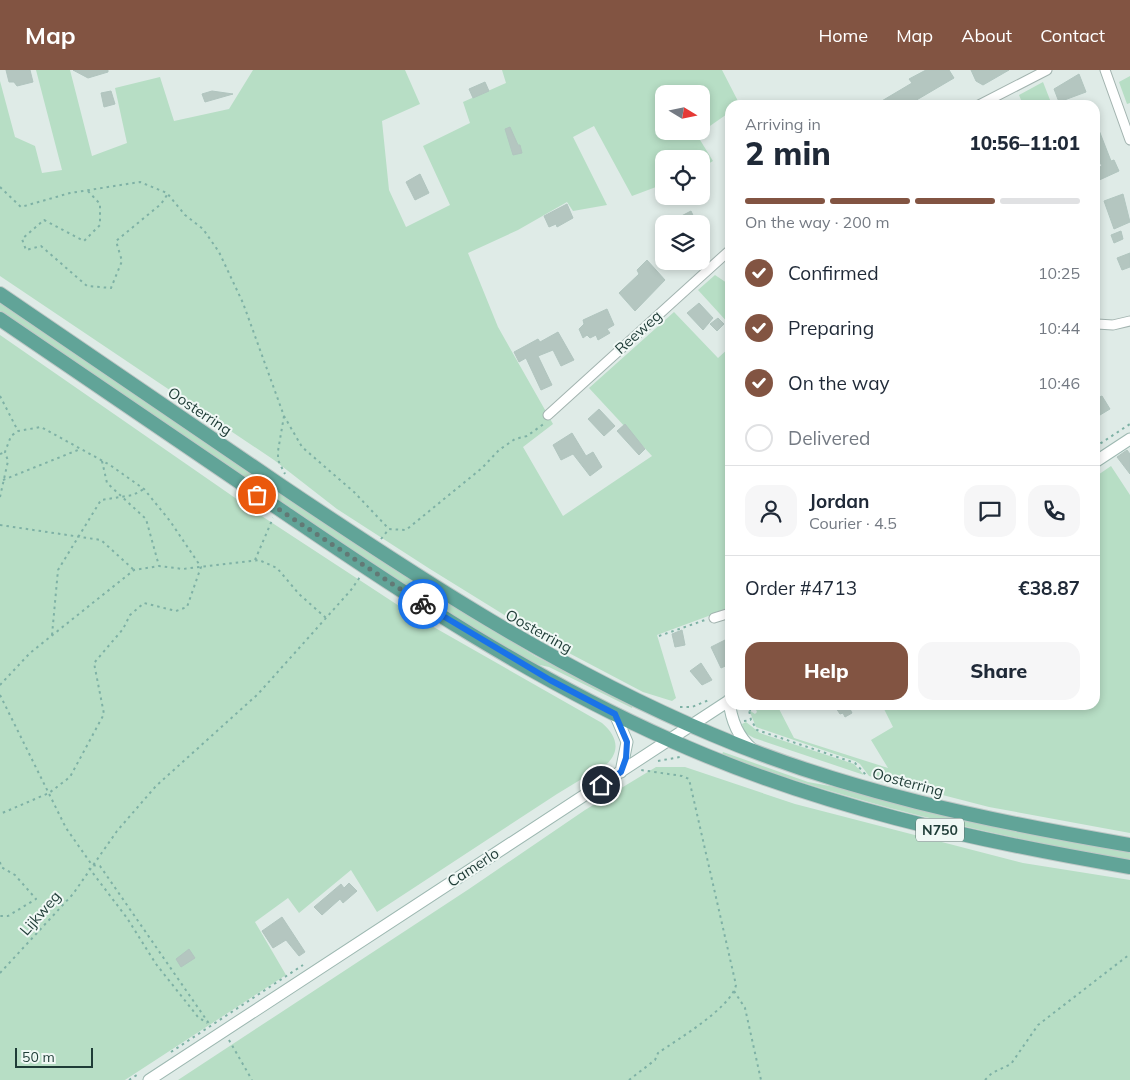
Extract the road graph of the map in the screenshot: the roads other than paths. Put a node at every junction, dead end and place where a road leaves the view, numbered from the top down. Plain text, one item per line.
1 (1047, 70) edge
2 (1105, 70) edge
3 (989, 100) edge
4 (1130, 140) edge
5 (725, 255) edge
6 (0, 294) edge
7 (0, 319) edge
8 (1130, 321) edge
9 (1100, 324) edge
10 (548, 416) road end
11 (1130, 439) edge
12 (1100, 459) edge
13 (725, 614) edge
14 (714, 618) road end
15 (725, 703) edge
16 (730, 710) edge
17 (615, 714) junction
18 (691, 726) junction
19 (670, 740) junction
20 (755, 751) junction
21 (621, 772) junction
22 (1130, 845) edge
23 (1130, 867) edge
24 (149, 1080) edge

1 - 3 street
2 - 4 street
5 - 10 street, Reeweg
6 - 18 main road, Oosterring / N750
7 - 17 main road, N750
8 - 9 street
11 - 12 main road
13 - 14 street
15 - 18 main road, Camerlo
16 - 20 main road
17 - 19 main road, N750
17 - 21 main road
18 - 19 main road, Camerlo
18 - 20 main road, Oosterring / N750
19 - 21 main road, Camerlo
19 - 23 main road, N750
20 - 22 main road, Oosterring / N750
21 - 24 main road, Camerlo

